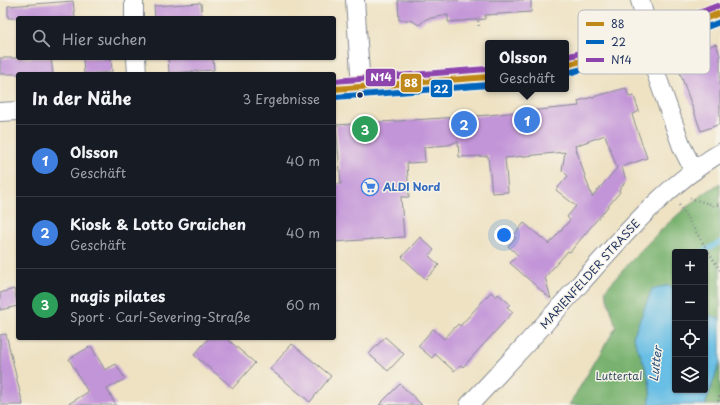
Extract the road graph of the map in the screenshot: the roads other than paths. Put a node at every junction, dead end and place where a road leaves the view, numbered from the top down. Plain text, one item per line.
1 (134, 0) edge
2 (355, 0) edge
3 (640, 0) edge
4 (642, 10) edge
5 (720, 13) edge
6 (134, 16) edge
7 (710, 17) edge
8 (136, 60) edge
9 (137, 72) edge
10 (656, 74) edge
11 (485, 78) edge
12 (361, 87) junction
13 (336, 89) edge
14 (16, 111) edge
15 (0, 112) edge
16 (720, 153) edge
17 (694, 171) junction
18 (469, 405) edge

1 - 6 street
2 - 12 street
3 - 4 street
5 - 7 street
8 - 9 street
10 - 17 street
11 - 12 street
12 - 13 street
14 - 15 street
16 - 17 street, MARIENFELDER STRASSE
17 - 18 street, MARIENFELDER STRASSE

